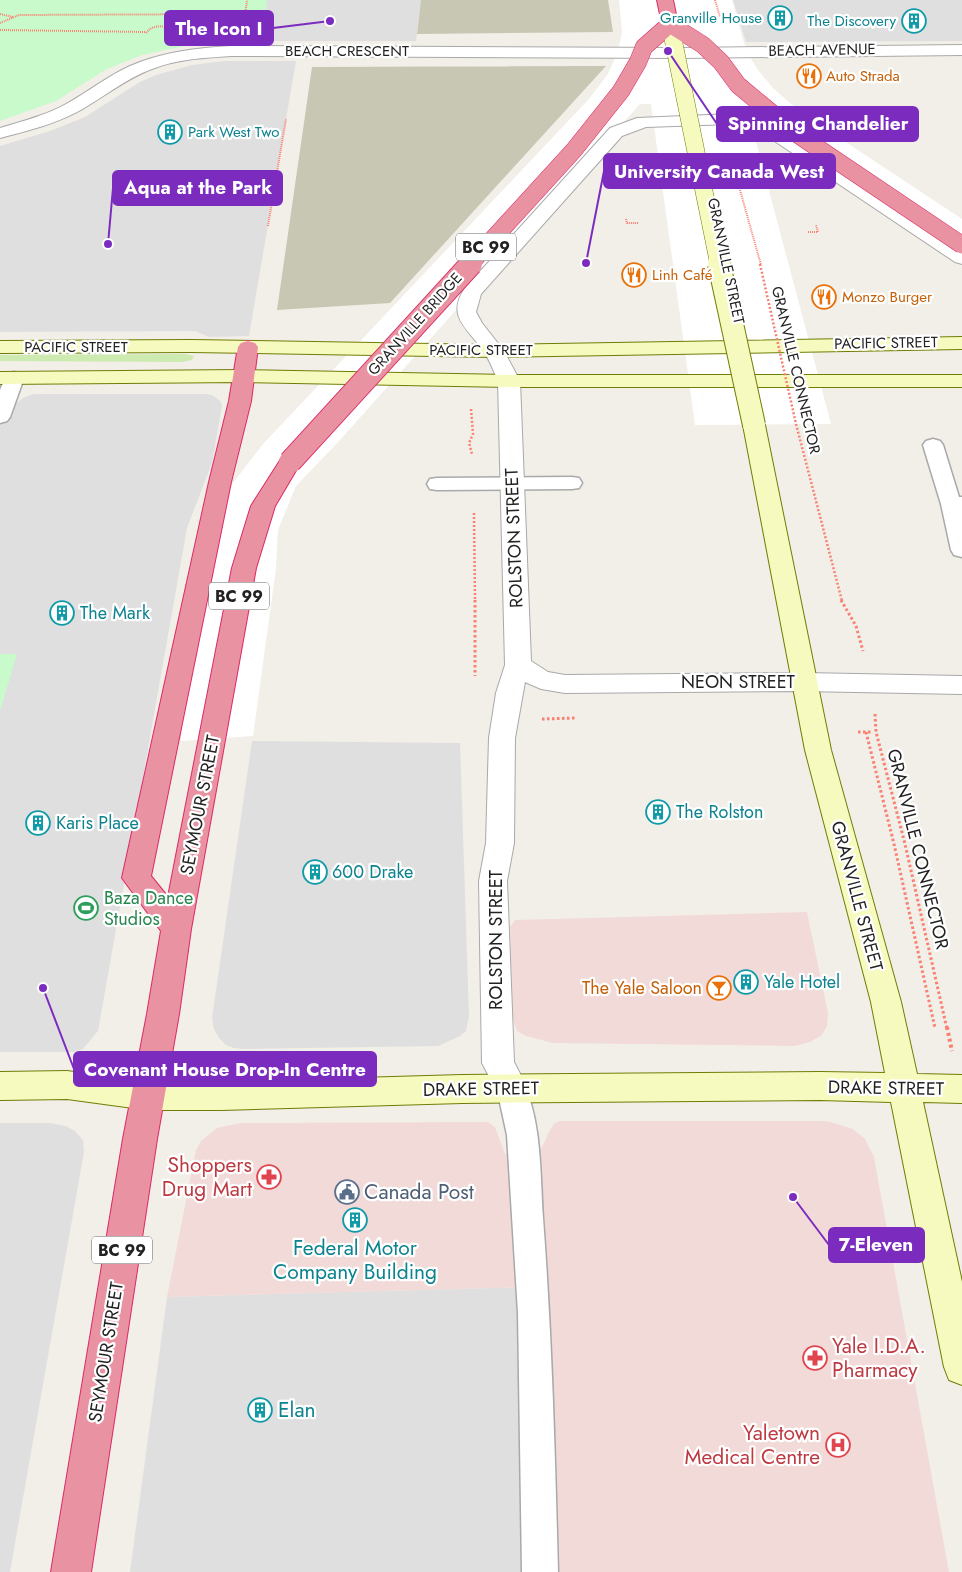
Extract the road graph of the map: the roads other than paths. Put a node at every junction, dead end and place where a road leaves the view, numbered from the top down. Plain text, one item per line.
1 (666, 0) edge
2 (672, 0) edge
3 (670, 24) junction
4 (962, 50) edge
5 (682, 52) junction
6 (696, 120) junction
7 (0, 133) edge
8 (962, 245) edge
9 (962, 258) edge
10 (962, 342) edge
11 (744, 345) junction
12 (248, 347) junction
13 (0, 348) edge
14 (494, 350) junction
15 (243, 376) junction
16 (7, 378) edge
17 (509, 380) junction
18 (962, 381) edge
19 (0, 417) edge
20 (933, 445) dead end
21 (290, 462) joint
22 (572, 483) dead end
23 (437, 484) dead end
24 (513, 484) junction
25 (956, 504) edge
26 (962, 550) edge
27 (518, 665) junction
28 (803, 682) junction
29 (962, 685) edge
30 (176, 929) junction
31 (0, 1086) edge
32 (905, 1088) junction
33 (512, 1089) junction
34 (962, 1089) edge
35 (148, 1096) junction
36 (962, 1367) edge
37 (71, 1572) edge
38 (540, 1572) edge

1 - 3 highway
2 - 5 street, GRANVILLE STREET
3 - 8 highway, bridge
3 - 21 highway, GRANVILLE BRIDGE / BC 99, bridge
3 - 28 main road, GRANVILLE STREET, bridge
4 - 5 street, BEACH AVENUE
5 - 6 street, GRANVILLE STREET
5 - 7 street, BEACH CRESCENT
6 - 9 street
6 - 11 street, GRANVILLE STREET
6 - 14 street, ROLSTON STREET
10 - 11 main road, PACIFIC STREET
11 - 14 main road, PACIFIC STREET
12 - 13 main road, PACIFIC STREET
12 - 14 main road, PACIFIC STREET
12 - 15 highway
14 - 17 street, ROLSTON STREET
15 - 16 main road, PACIFIC STREET
15 - 17 main road, PACIFIC STREET
15 - 30 highway
16 - 19 lane
17 - 18 main road, PACIFIC STREET
17 - 24 street, ROLSTON STREET
20 - 25 lane
21 - 30 highway, SEYMOUR STREET / BC 99
22 - 24 lane
23 - 24 lane
24 - 27 street, ROLSTON STREET
25 - 26 lane
27 - 28 street, NEON STREET
27 - 33 street, ROLSTON STREET
28 - 29 street, NEON STREET
28 - 32 main road, GRANVILLE STREET
30 - 35 highway, SEYMOUR STREET / BC 99
31 - 35 main road, DRAKE STREET
32 - 33 main road, DRAKE STREET
32 - 34 main road, DRAKE STREET
32 - 36 main road, GRANVILLE STREET
33 - 35 main road, DRAKE STREET
33 - 38 lane
35 - 37 highway, SEYMOUR STREET / BC 99

